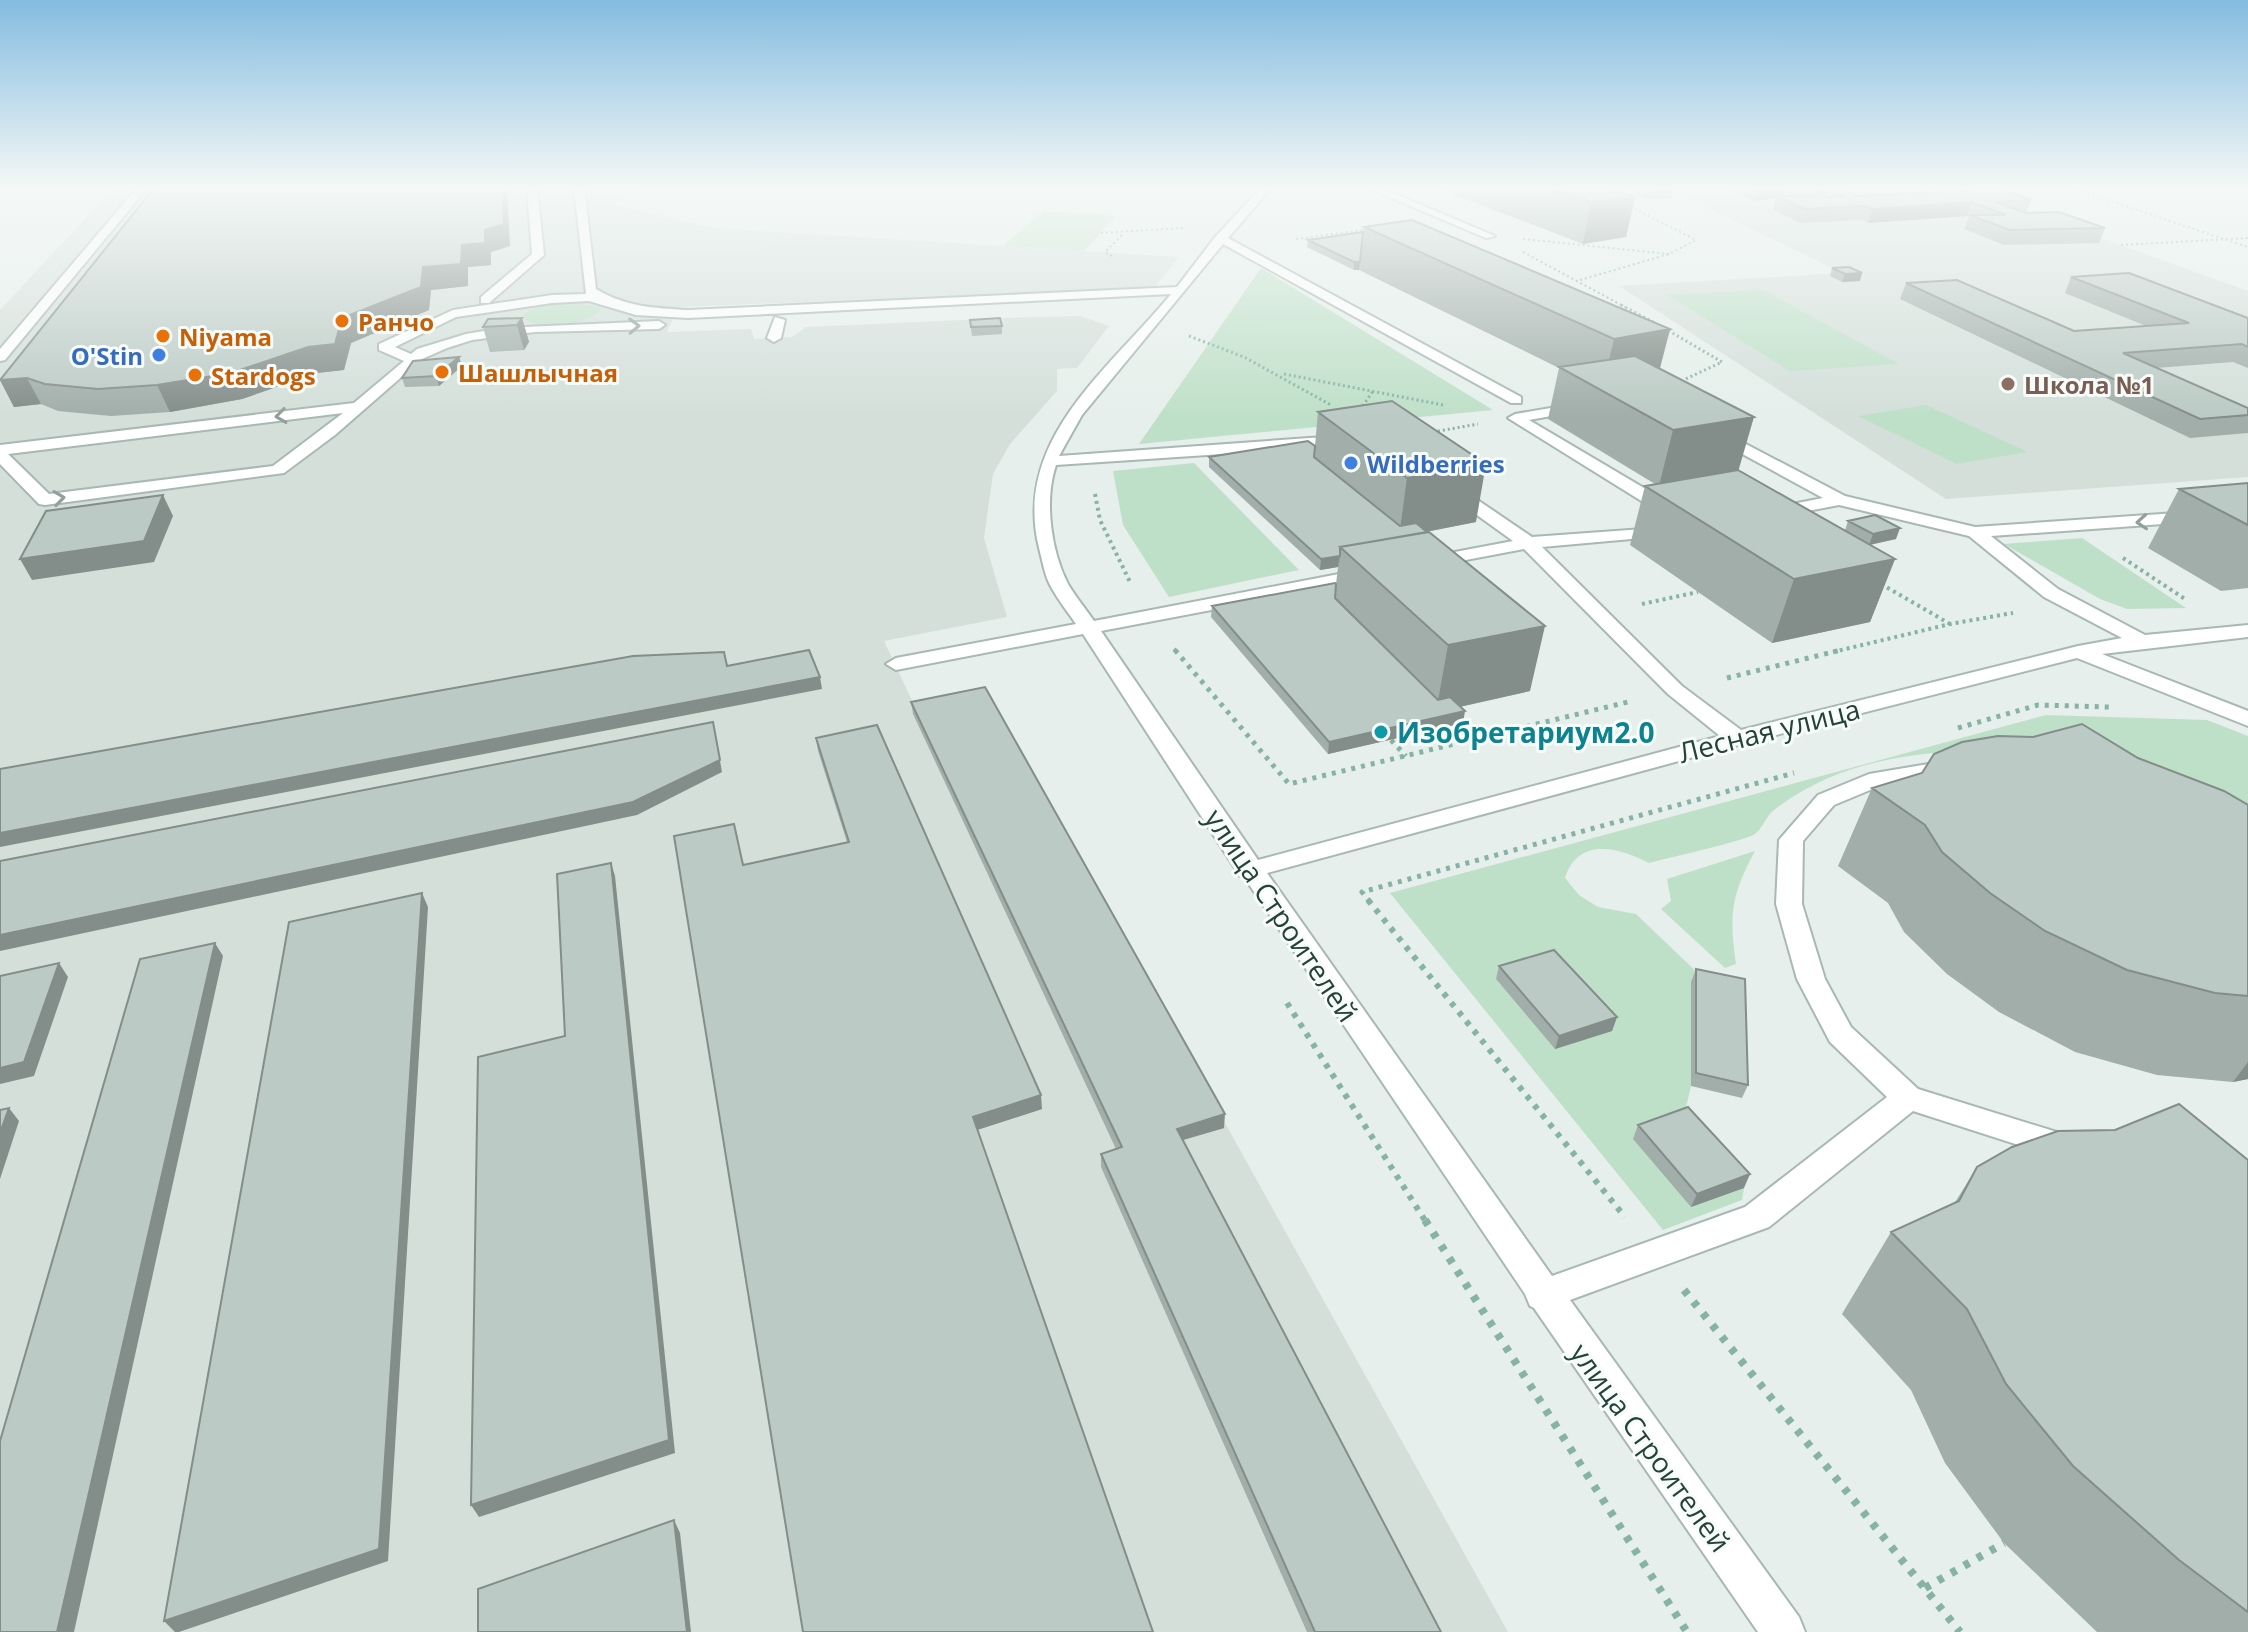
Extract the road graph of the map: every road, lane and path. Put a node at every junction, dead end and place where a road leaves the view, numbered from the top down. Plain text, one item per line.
1 (78, 264) edge
2 (527, 264) edge
3 (585, 264) edge
4 (1200, 264) edge
5 (1268, 264) edge
6 (1548, 264) edge
7 (1634, 264) edge
8 (1580, 280) junction
9 (1174, 297) junction
10 (485, 300) dead end
11 (610, 302) junction
12 (533, 303) junction
13 (779, 320) junction
14 (552, 329) junction
15 (1187, 335) dead end
16 (774, 338) dead end
17 (0, 357) edge
18 (415, 358) junction
19 (1277, 373) junction
20 (1646, 396) joint
21 (1516, 400) dead end
22 (359, 407) junction
23 (1515, 418) junction
24 (1701, 426) edge
25 (1382, 440) junction
26 (0, 453) edge
27 (1088, 460) junction
28 (1050, 461) junction
29 (1431, 475) edge
30 (1839, 500) junction
31 (2248, 513) edge
32 (1750, 517) edge
33 (2075, 527) junction
34 (1975, 532) junction
35 (1528, 543) junction
36 (1870, 577) dead end
37 (2069, 602) junction
38 (2194, 605) dead end
39 (1147, 617) junction
40 (1950, 624) junction
41 (1088, 627) junction
42 (2248, 631) edge
43 (2142, 641) junction
44 (2078, 652) junction
45 (896, 664) dead end
46 (1675, 690) junction
47 (2115, 707) dead end
48 (2248, 719) edge
49 (1951, 729) dead end
50 (1737, 738) junction
51 (1391, 740) edge
52 (1406, 756) junction
53 (1984, 769) edge
54 (1804, 770) dead end
55 (1249, 870) junction
56 (1362, 892) dead end
57 (1284, 1000) dead end
58 (1908, 1098) junction
59 (2085, 1152) edge
60 (1542, 1295) junction
61 (2004, 1543) dead end
62 (1925, 1588) dead end
63 (1687, 1632) edge
64 (1784, 1632) edge

1 - 17 street
2 - 10 street
3 - 11 street
4 - 9 street, улица Строителей
5 - 21 street
6 - 8 path
7 - 8 path
8 - 20 path
9 - 11 street
9 - 13 street
9 - 28 street, улица Строителей
11 - 12 street
11 - 14 street
12 - 14 street
12 - 18 street
12 - 18 street
14 -> 13 street
13 - 16 street
14 - 18 street
15 - 19 path
18 - 22 street
19 - 23 path
19 - 25 path
20 - 23 street
22 -> 26 street
26 -> 22 street
23 - 25 path
23 - 35 street
24 - 30 street
25 - 27 street
27 - 28 street
27 - 39 path
28 - 41 street, улица Строителей
29 - 35 street
30 - 32 street
30 - 34 street
31 -> 33 street
33 - 34 street
33 - 38 path
34 - 37 street
35 - 39 street
35 - 46 street
36 - 40 path
37 - 40 path
37 - 43 street
39 - 41 street
39 - 52 path
40 - 46 path
41 - 45 street
41 - 55 street, улица Строителей
42 - 43 street, Лесная улица
43 - 44 street, Лесная улица
44 - 48 street
44 - 50 street, Лесная улица
46 - 50 street
46 - 52 path
47 - 49 path
50 - 55 street, Лесная улица
51 - 52 path
53 - 58 street
54 - 56 path
55 - 60 street, улица Строителей
57 - 63 path
58 - 59 street
58 - 60 street
60 - 64 street, улица Строителей
61 - 62 path

